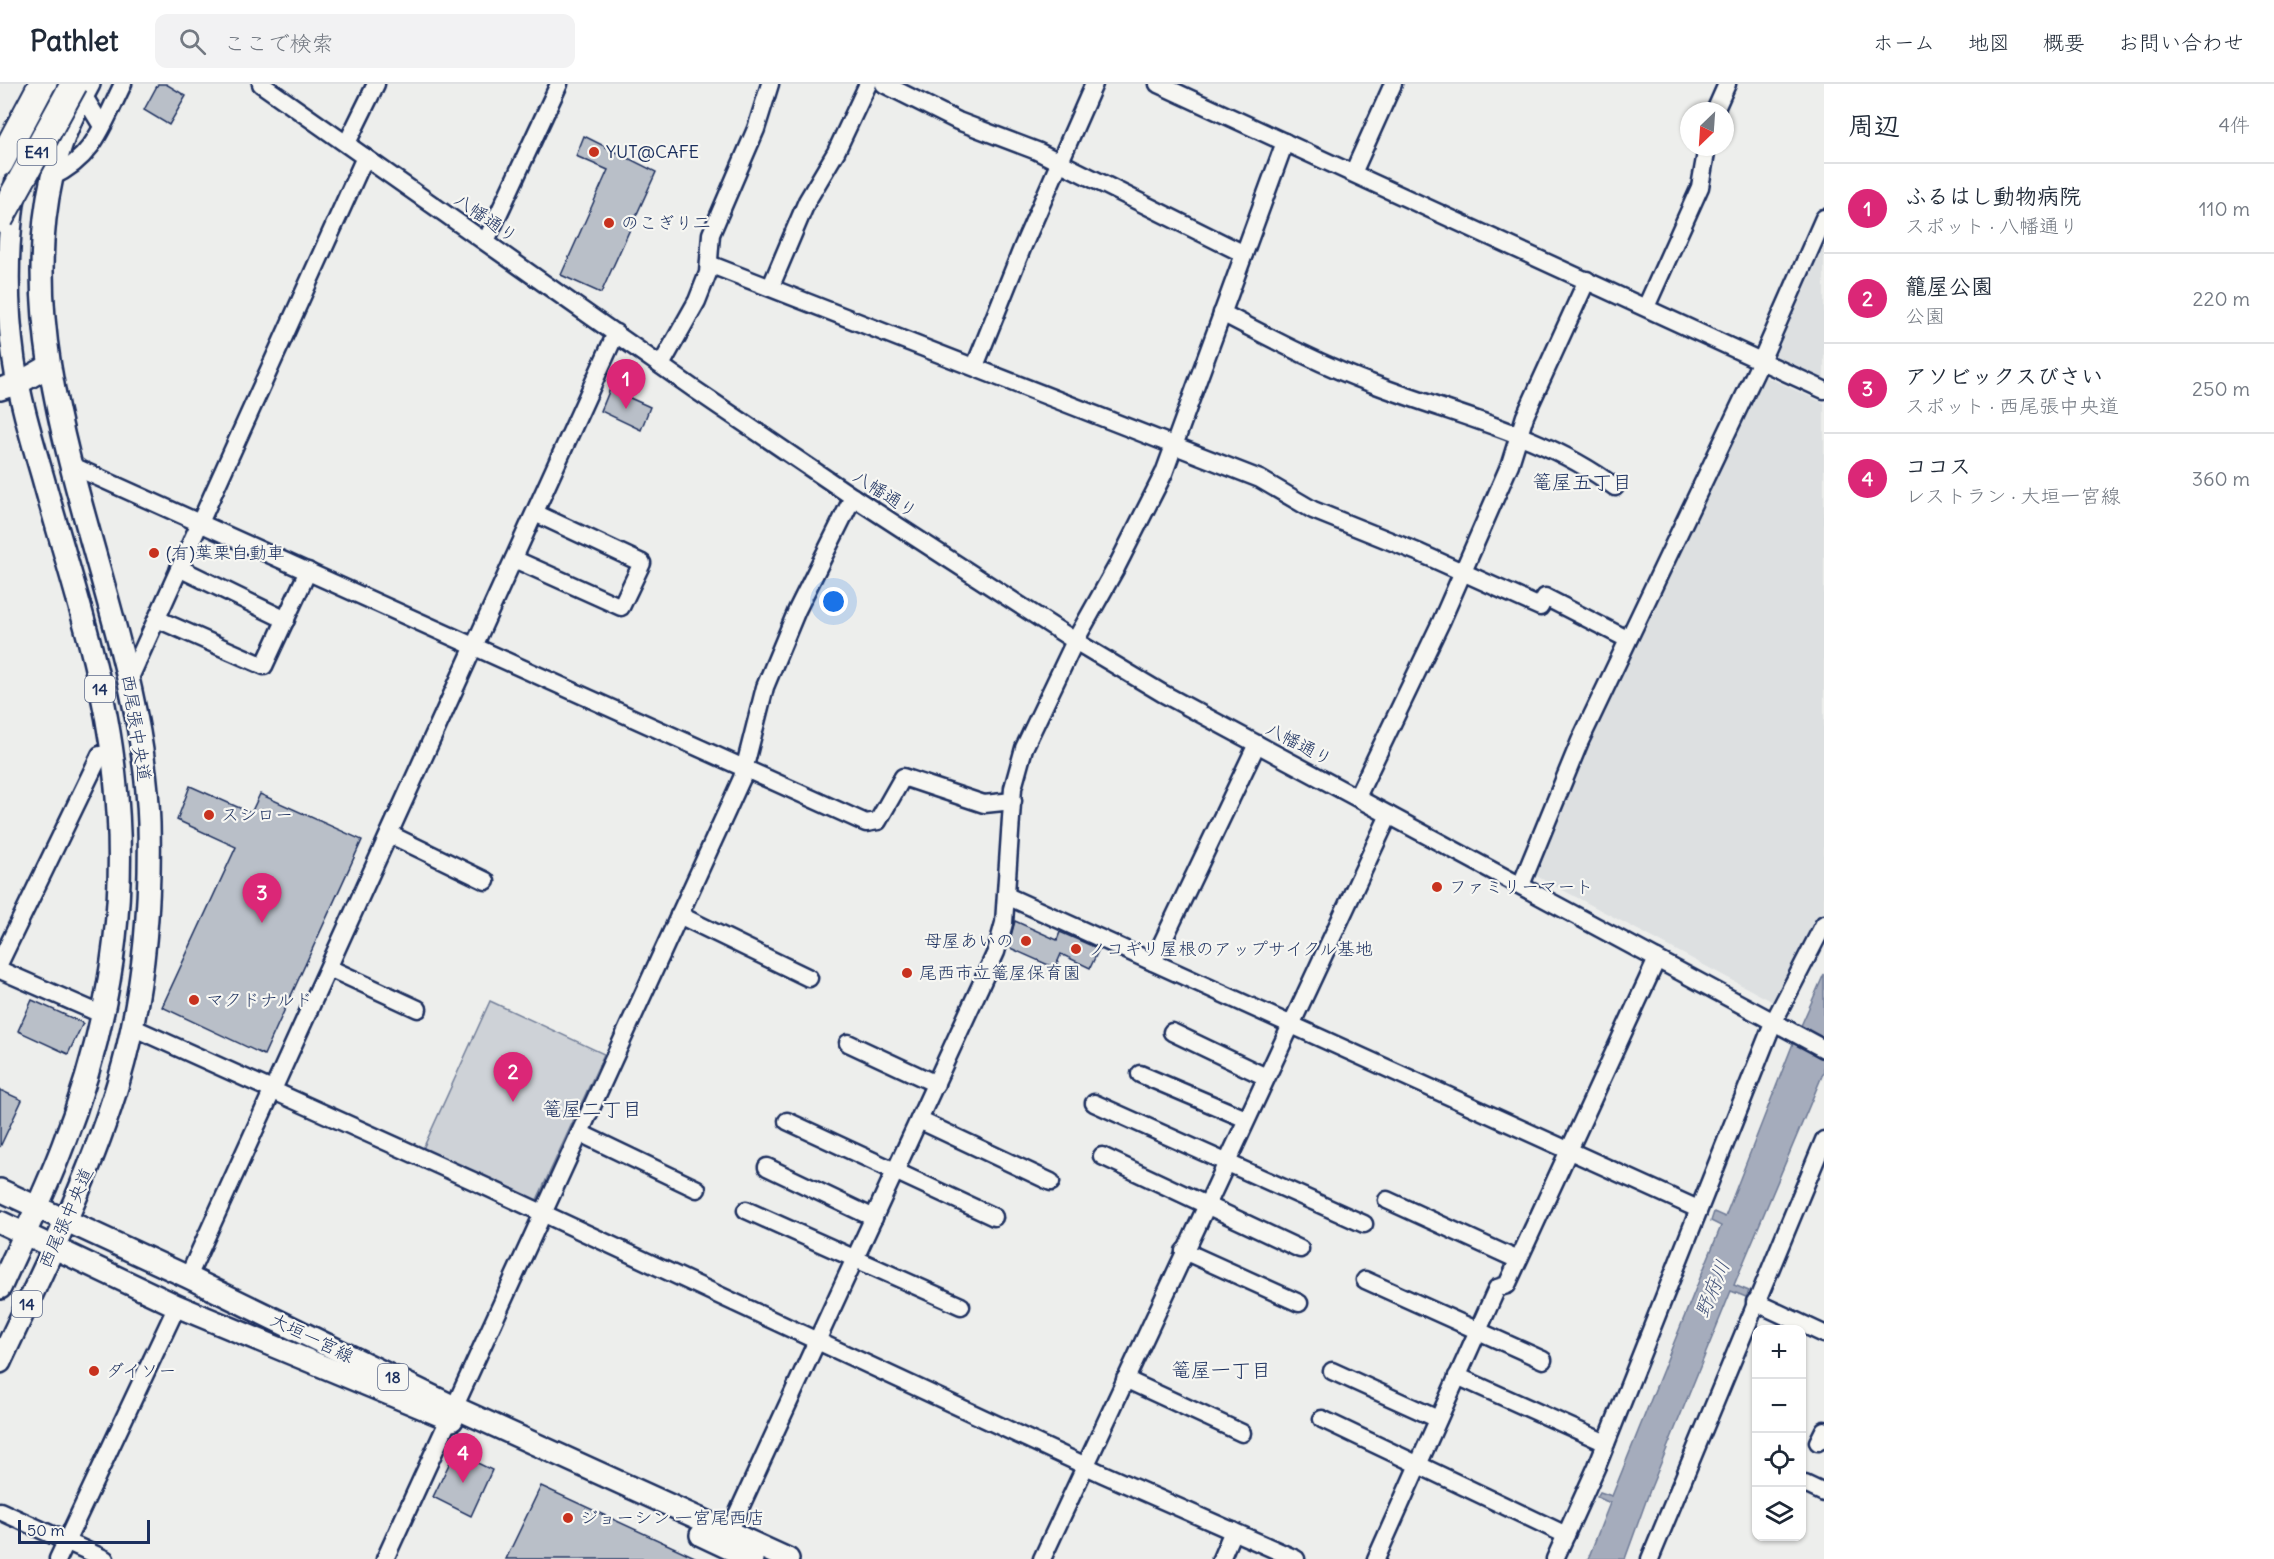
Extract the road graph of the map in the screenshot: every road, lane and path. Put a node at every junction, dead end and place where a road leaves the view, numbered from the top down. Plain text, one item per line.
1 (42, 84) edge
2 (123, 84) edge
3 (261, 84) edge
4 (376, 84) edge
5 (559, 84) edge
6 (770, 84) edge
7 (868, 84) edge
8 (884, 84) edge
9 (1094, 84) edge
10 (1158, 84) edge
11 (1393, 84) edge
12 (1726, 84) edge
13 (82, 88) edge
14 (1719, 102) edge
15 (102, 126) junction
16 (1285, 142) junction
17 (347, 143) junction
18 (0, 147) edge
19 (1705, 156) edge
20 (365, 157) junction
21 (10, 160) edge
22 (1059, 163) junction
23 (1353, 173) junction
24 (52, 177) junction
25 (1824, 218) edge
26 (0, 219) edge
27 (486, 241) junction
28 (1244, 254) junction
29 (709, 264) junction
30 (1587, 280) junction
31 (771, 286) junction
32 (1646, 307) junction
33 (1222, 313) junction
34 (616, 333) junction
35 (1761, 360) junction
36 (7, 364) edge
37 (661, 365) junction
38 (49, 366) junction
39 (975, 366) junction
40 (9, 386) edge
41 (1824, 390) edge
42 (1520, 435) junction
43 (1174, 445) junction
44 (73, 465) junction
45 (1615, 487) dead end
46 (854, 497) junction
47 (535, 513) junction
48 (200, 522) junction
49 (514, 559) junction
50 (179, 568) junction
51 (308, 571) junction
52 (1462, 572) junction
53 (156, 619) junction
54 (285, 620) junction
55 (1627, 639) junction
56 (1075, 641) junction
57 (474, 646) junction
58 (129, 680) junction
59 (1257, 744) junction
60 (111, 754) junction
61 (744, 768) junction
62 (1357, 797) junction
63 (1013, 801) junction
64 (1389, 815) junction
65 (389, 834) junction
66 (486, 881) dead end
67 (1521, 885) junction
68 (1006, 896) junction
69 (679, 915) junction
70 (1824, 924) edge
71 (1657, 959) junction
72 (0, 962) edge
73 (1153, 962) junction
74 (329, 968) junction
75 (0, 970) edge
76 (809, 978) dead end
77 (418, 1009) dead end
78 (103, 1015) junction
79 (1773, 1023) junction
80 (1291, 1025) junction
81 (132, 1027) junction
82 (1172, 1032) dead end
83 (848, 1043) dead end
84 (1824, 1049) edge
85 (1140, 1074) dead end
86 (1266, 1077) junction
87 (936, 1084) junction
88 (273, 1092) junction
89 (1094, 1103) dead end
90 (1246, 1119) junction
91 (919, 1120) junction
92 (787, 1121) dead end
93 (580, 1133) junction
94 (1824, 1140) edge
95 (1568, 1150) junction
96 (1102, 1156) dead end
97 (1226, 1162) junction
98 (766, 1167) dead end
99 (895, 1171) junction
100 (1051, 1182) dead end
101 (698, 1189) dead end
102 (0, 1190) edge
103 (1387, 1200) dead end
104 (36, 1206) junction
105 (1205, 1206) junction
106 (1698, 1209) junction
107 (746, 1210) dead end
108 (543, 1215) junction
109 (994, 1216) dead end
110 (874, 1218) junction
111 (66, 1220) junction
112 (0, 1222) edge
113 (1365, 1224) dead end
114 (24, 1233) junction
115 (54, 1247) junction
116 (1300, 1249) dead end
117 (1184, 1251) junction
118 (855, 1259) junction
119 (1518, 1260) junction
120 (188, 1277) junction
121 (1365, 1280) dead end
122 (0, 1288) edge
123 (1755, 1302) junction
124 (1299, 1304) dead end
125 (177, 1306) junction
126 (961, 1306) dead end
127 (1478, 1331) junction
128 (1824, 1334) edge
129 (817, 1342) junction
130 (1543, 1360) dead end
131 (0, 1362) edge
132 (1332, 1371) dead end
133 (1457, 1376) junction
134 (1125, 1379) junction
135 (453, 1414) junction
136 (1322, 1419) dead end
137 (1437, 1419) junction
138 (1242, 1433) dead end
139 (1606, 1443) junction
140 (1417, 1465) junction
141 (1085, 1466) junction
142 (1806, 1484) edge
143 (1824, 1493) edge
144 (0, 1511) edge
145 (1233, 1531) junction
146 (1566, 1535) junction
147 (66, 1541) junction
148 (723, 1546) edge
149 (58, 1559) edge
150 (105, 1559) edge
151 (385, 1559) edge
152 (752, 1559) edge
153 (788, 1559) edge
154 (1042, 1559) edge
155 (1221, 1559) edge
156 (1296, 1559) edge
157 (1376, 1559) edge
158 (1556, 1559) edge
159 (1650, 1559) edge

1 - 21 highway, E41, bridge
2 - 15 street
3 - 17 street, 八幡通り
4 - 17 street
5 - 27 street
6 - 29 street
7 - 31 street
8 - 22 street
9 - 22 street
10 - 16 street
11 - 23 street
12 - 14 street
13 - 15 street
13 - 24 main road, 西尾張中央道 / 14
13 - 26 highway, E41, bridge
15 - 24 street
16 - 23 street
16 - 28 street
17 - 20 street, 八幡通り
18 - 21 street
19 - 32 street
20 - 27 street, 八幡通り
20 - 48 street
21 - 36 main road, 西尾張中央道 / 14
22 - 28 street
22 - 39 street
23 - 30 street
24 - 38 main road, 西尾張中央道 / 14
25 - 35 street
27 - 34 street, 八幡通り
28 - 33 street
29 - 31 street
29 - 37 street
30 - 32 street
30 - 42 street
31 - 39 street
32 - 35 street
33 - 42 street
33 - 43 street
34 - 37 street, 八幡通り
34 - 47 street
35 - 41 street
35 - 55 street
36 - 38 main road
36 - 40 main road, 西尾張中央道 / 14
37 - 46 street, 八幡通り
38 - 40 main road
38 - 44 main road, 西尾張中央道 / 14
39 - 43 street
40 - 60 main road, 西尾張中央道 / 14
42 - 45 street
42 - 52 street
43 - 52 street
43 - 56 street
44 - 48 street
44 - 58 main road, 西尾張中央道 / 14
46 - 56 street, 八幡通り
46 - 61 street
47 - 49 street
47 - 49 street
48 - 50 street
48 - 51 street
49 - 57 street
50 - 53 street
50 - 54 street
51 - 54 street
51 - 57 street
52 - 55 street
52 - 62 street
53 - 54 street
53 - 58 street
55 - 67 street
56 - 59 street, 八幡通り
56 - 63 street
57 - 61 street
57 - 65 street
58 - 81 main road, 西尾張中央道 / 14
59 - 62 street, 八幡通り
59 - 73 street
60 - 72 street
60 - 78 main road, 西尾張中央道 / 14
61 - 63 street
61 - 69 street
62 - 64 street, 八幡通り
63 - 68 street
64 - 67 street, 八幡通り
64 - 80 street
65 - 66 street
65 - 74 street
67 - 71 street, 八幡通り
68 - 73 street
68 - 87 street
69 - 76 street
69 - 93 street
70 - 79 street
71 - 79 street, 八幡通り
71 - 95 street
73 - 80 street
74 - 77 street
74 - 88 street
75 - 78 street
78 - 104 main road, 西尾張中央道 / 14
79 - 84 street, 八幡通り
79 - 106 street
80 - 86 street
80 - 95 street
81 - 88 street
81 - 111 main road, 西尾張中央道 / 14
82 - 86 street
83 - 87 street
85 - 90 street
86 - 90 street
87 - 91 street
88 - 108 street
88 - 120 street
89 - 97 street
90 - 97 street
91 - 99 street
91 - 100 street
92 - 99 street
93 - 101 street
93 - 108 street
94 - 123 street
95 - 106 street
95 - 119 street
96 - 105 street
97 - 105 street
97 - 113 street
98 - 110 street
99 - 109 street
99 - 110 street
102 - 104 main road, 大垣一宮線 / 18
103 - 119 street
104 - 111 main road, 大垣一宮線 / 18
104 - 114 main road, 西尾張中央道 / 14
105 - 116 street
105 - 117 street
106 - 139 street
107 - 118 street
108 - 129 street
108 - 135 street
110 - 118 street
111 - 115 main road, 西尾張中央道 / 14
111 - 120 main road, 大垣一宮線 / 18
112 - 114 main road, 大垣一宮線 / 18
114 - 115 main road, 大垣一宮線 / 18
114 - 122 main road, 西尾張中央道 / 14
115 - 125 main road, 大垣一宮線 / 18
115 - 131 main road, 西尾張中央道 / 14
117 - 124 street
117 - 134 street
118 - 126 street
118 - 129 street
119 - 127 street
120 - 135 main road, 大垣一宮線 / 18
121 - 127 street
123 - 128 street
123 - 159 street
125 - 135 main road, 大垣一宮線 / 18
125 - 147 street
127 - 130 street
127 - 133 street
129 - 141 street
129 - 148 street
132 - 137 street
133 - 137 street
133 - 139 street
134 - 138 street
134 - 141 street
135 - 148 main road, 大垣一宮線 / 18
135 - 151 street
136 - 140 street
137 - 140 street
139 - 146 street
140 - 146 street
140 - 157 street
141 - 145 street
141 - 154 street
142 - 143 street
144 - 147 street
145 - 155 street
145 - 156 street
146 - 158 street
147 - 149 street
147 - 150 street
148 - 152 main road, 大垣一宮線 / 18
148 - 153 main road, 大垣一宮線 / 18

